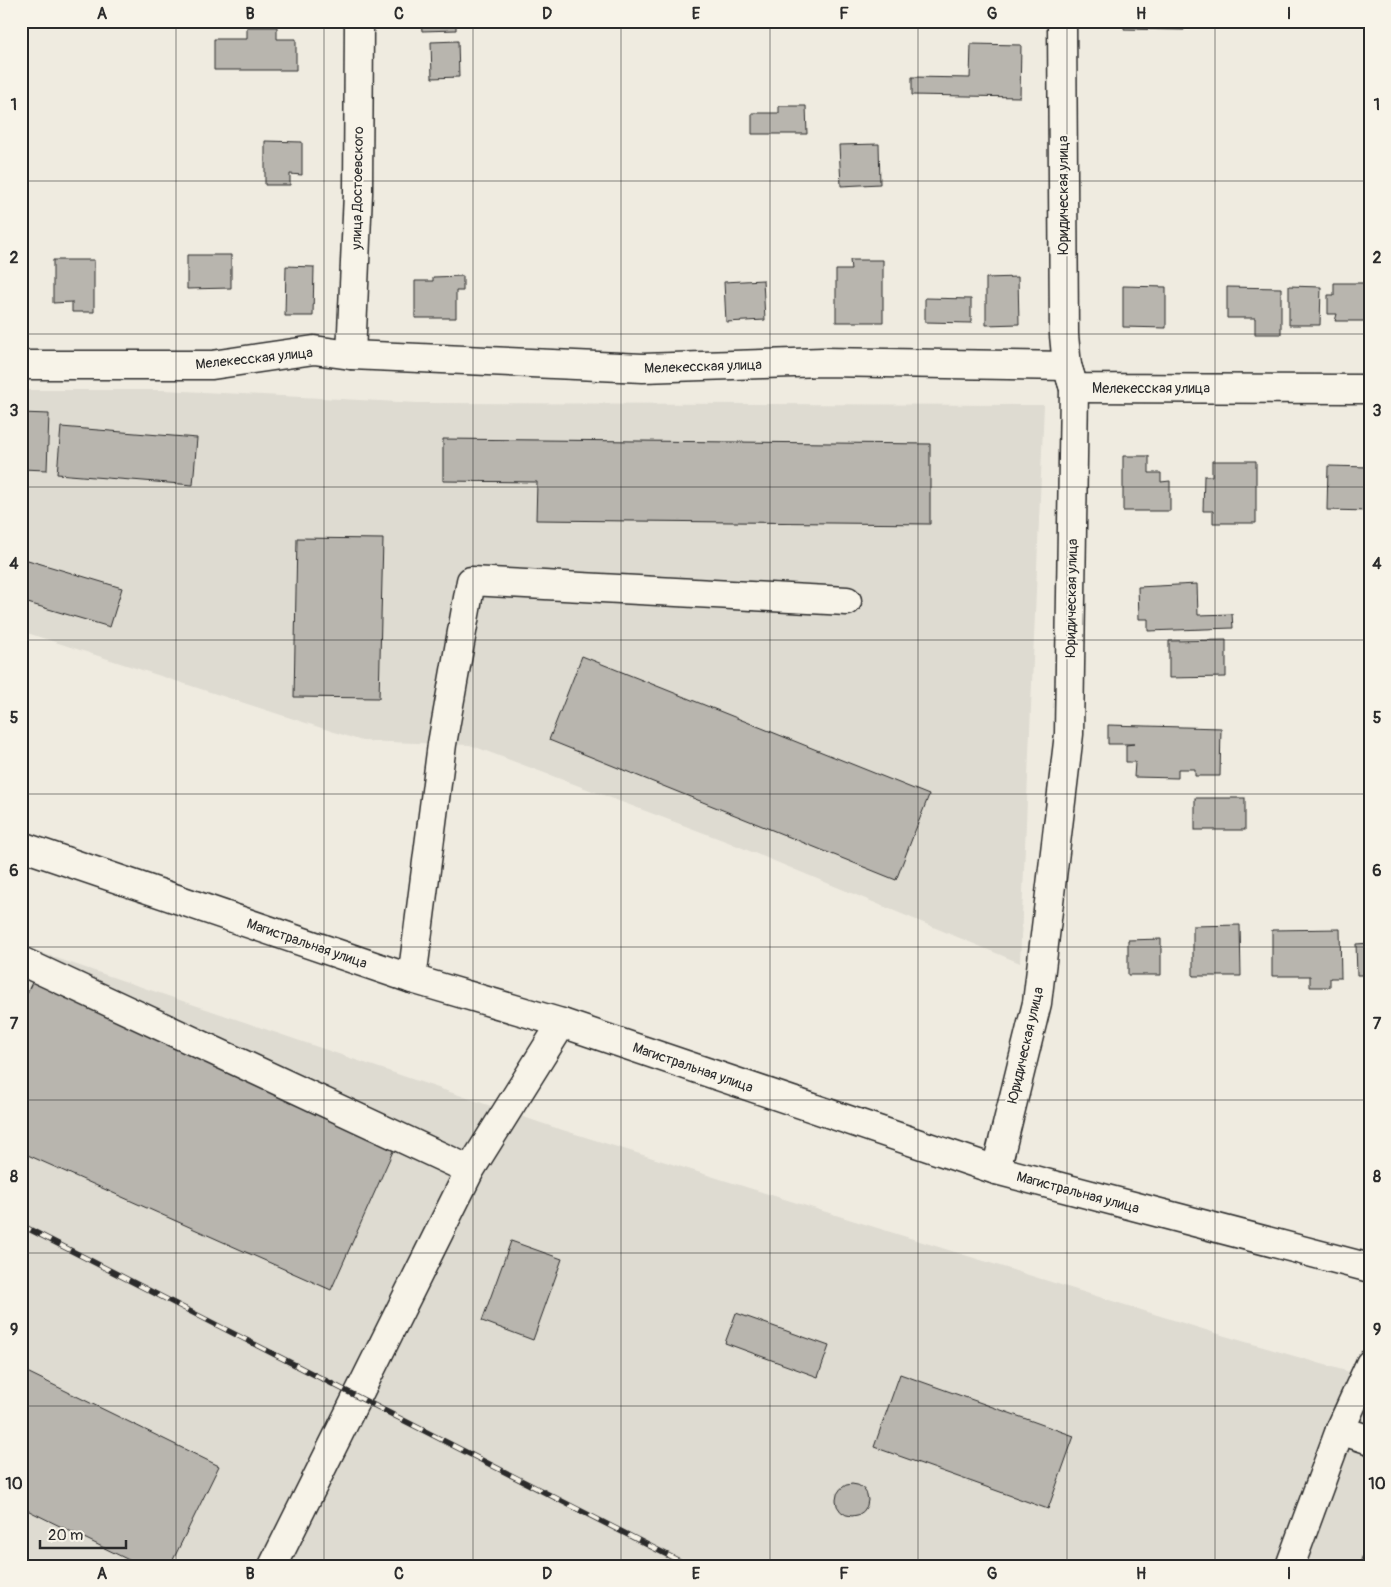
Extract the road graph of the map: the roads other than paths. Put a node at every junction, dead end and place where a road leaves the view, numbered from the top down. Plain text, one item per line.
1 (359, 21) edge
2 (1062, 21) edge
3 (350, 355) junction
4 (21, 365) edge
5 (1070, 377) junction
6 (1370, 389) edge
7 (847, 602) dead end
8 (21, 846) edge
9 (21, 961) edge
10 (412, 979) junction
11 (562, 1023) junction
12 (470, 1170) junction
13 (996, 1170) junction
14 (1370, 1246) edge
15 (1369, 1268) edge
16 (1370, 1364) edge
17 (1340, 1430) junction
18 (1370, 1440) edge
19 (273, 1566) edge
20 (1290, 1566) edge

1 - 3 street, улица Достоевского
2 - 5 street, Юридическая улица
3 - 4 street, Мелекесская улица
3 - 5 street, Мелекесская улица
5 - 6 street, Мелекесская улица
5 - 13 street, Юридическая улица
7 - 10 street
8 - 10 street, Магистральная улица
9 - 12 street
10 - 11 street, Магистральная улица
11 - 12 street
11 - 13 street, Магистральная улица
12 - 19 street
13 - 15 street, Магистральная улица
14 - 15 street
16 - 17 street
17 - 18 street
17 - 20 street

